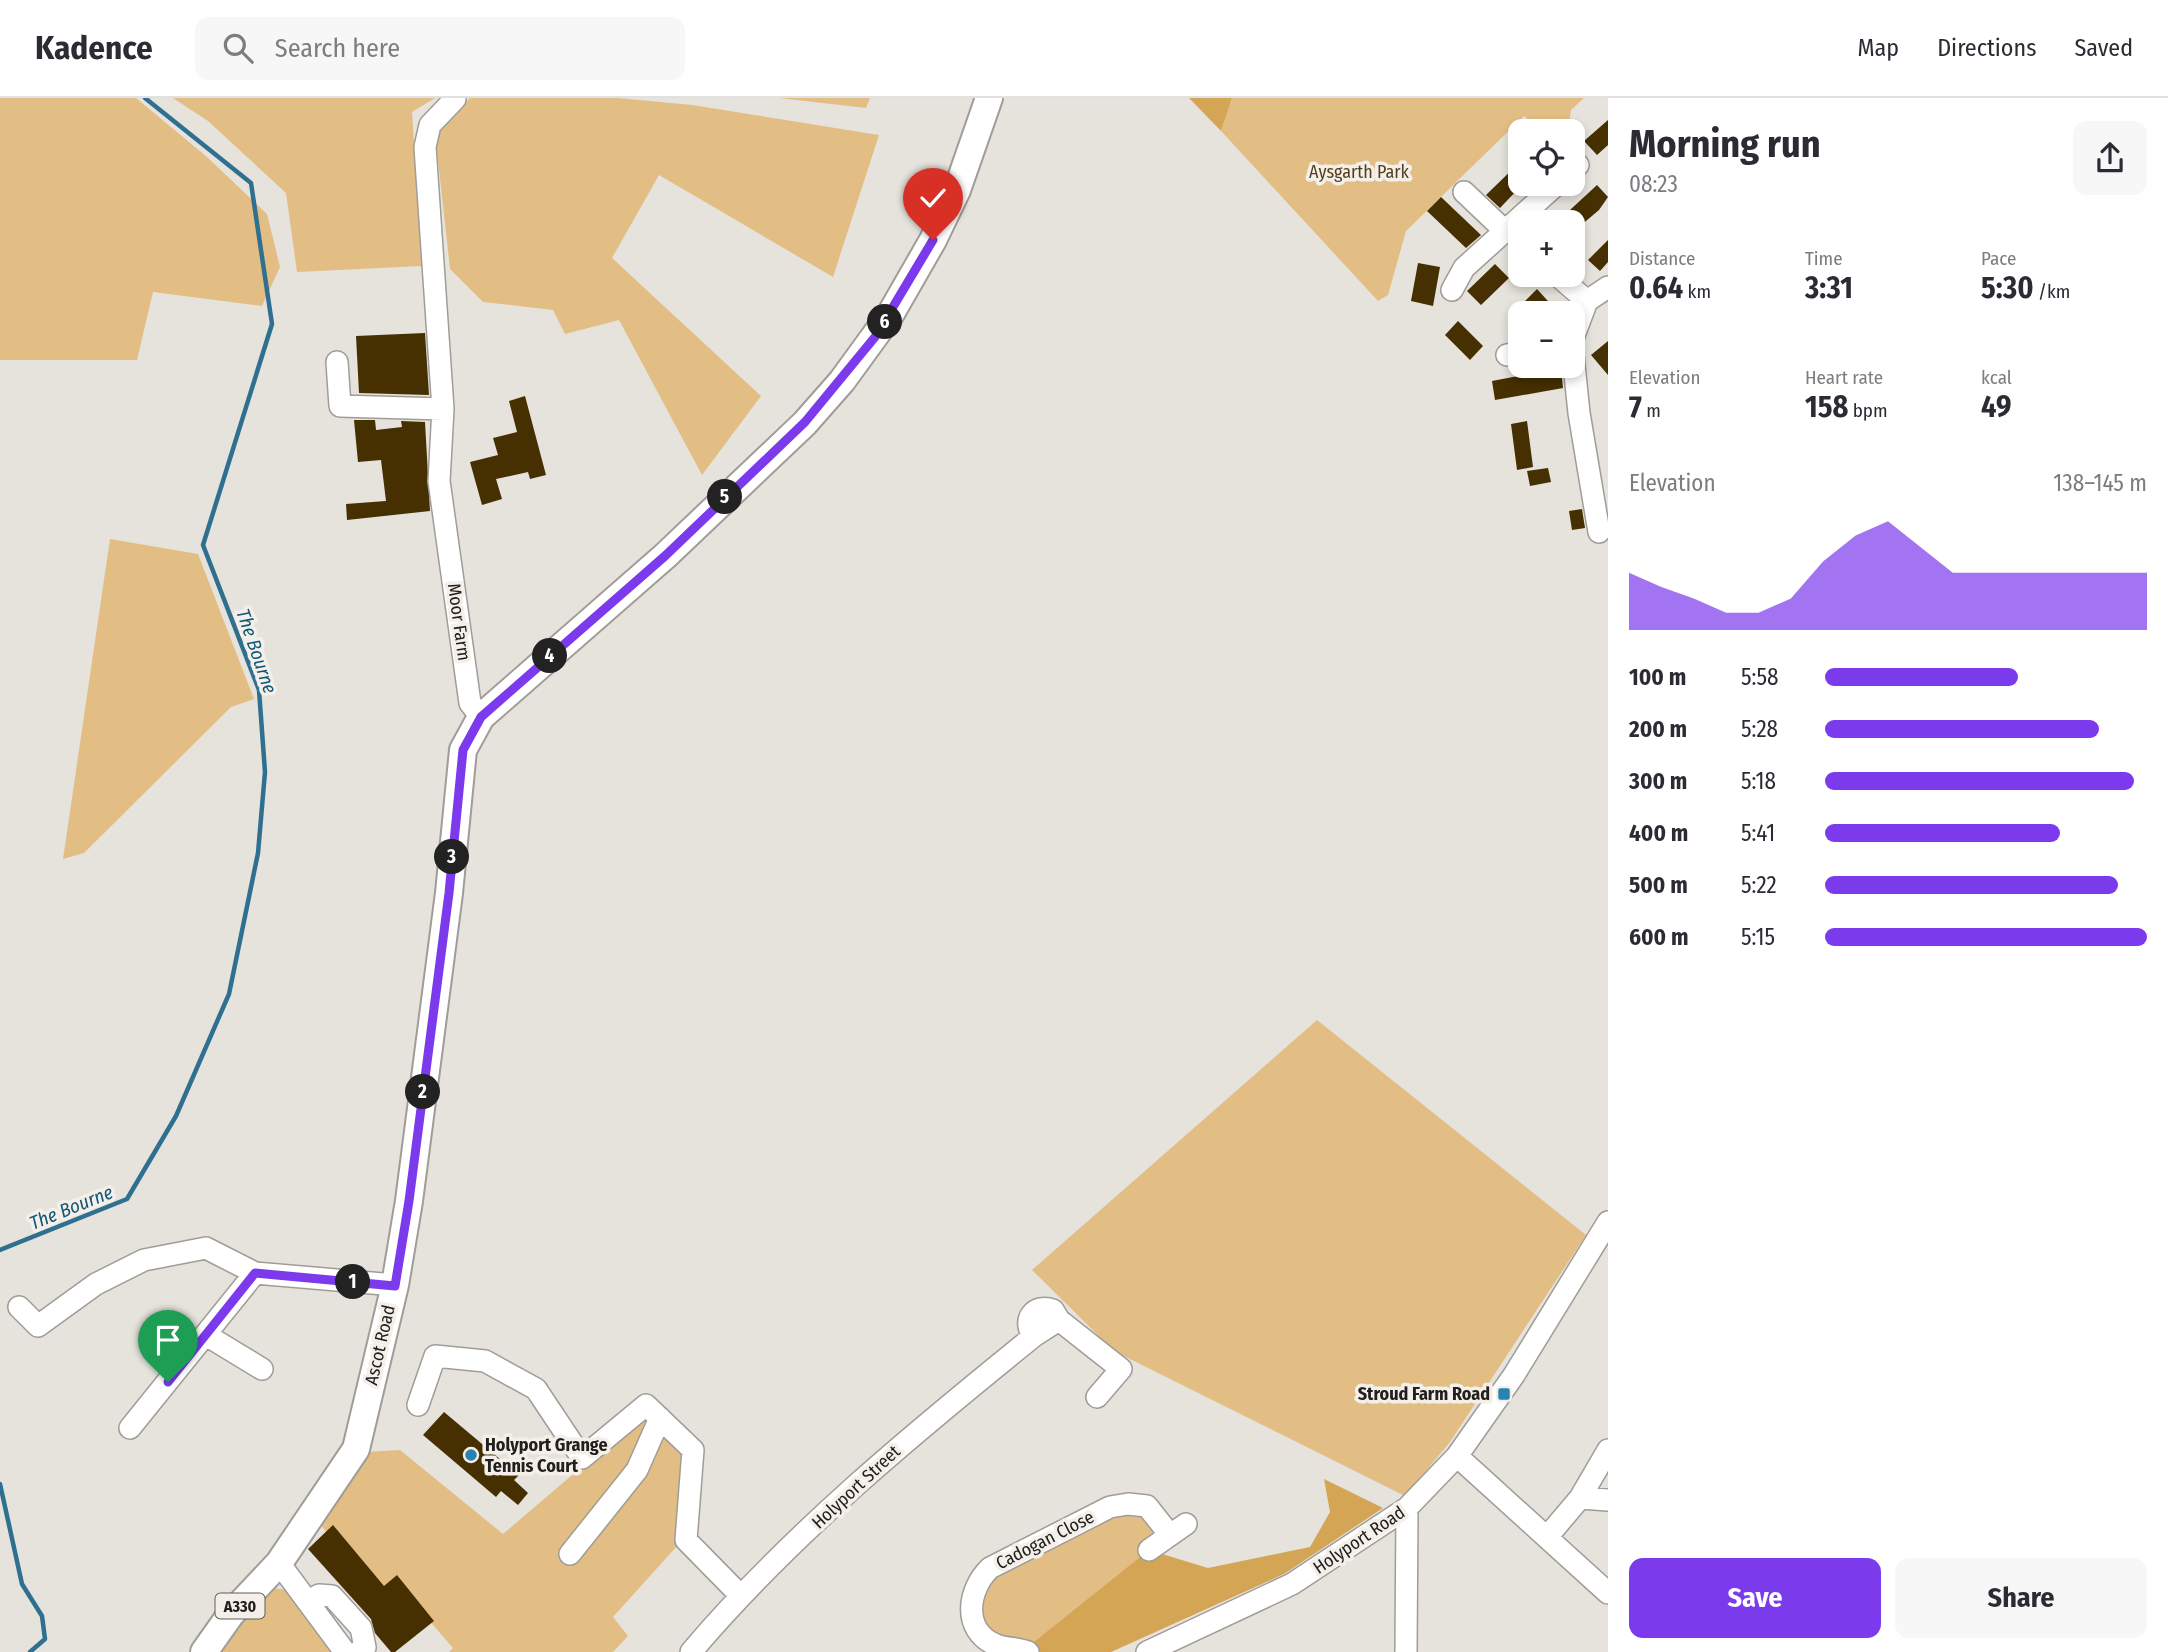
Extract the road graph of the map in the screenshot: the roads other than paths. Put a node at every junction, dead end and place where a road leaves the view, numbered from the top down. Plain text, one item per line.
1 (989, 98) edge
2 (456, 99) edge
3 (1464, 192) dead end
4 (1546, 196) edge
5 (1533, 210) edge
6 (1508, 227) edge
7 (1508, 235) edge
8 (1571, 287) edge
9 (1608, 287) edge
10 (1452, 290) dead end
11 (1587, 301) junction
12 (1585, 306) edge
13 (337, 362) dead end
14 (1575, 378) edge
15 (443, 409) junction
16 (1598, 448) edge
17 (1602, 503) edge
18 (1599, 532) dead end
19 (481, 717) junction
20 (1608, 1222) edge
21 (255, 1273) junction
22 (395, 1286) junction
23 (19, 1307) dead end
24 (206, 1335) junction
25 (262, 1369) dead end
26 (1097, 1397) dead end
27 (418, 1405) dead end
28 (660, 1418) junction
29 (130, 1428) dead end
30 (1608, 1450) edge
31 (1457, 1456) junction
32 (1580, 1498) junction
33 (1608, 1500) edge
34 (1407, 1508) junction
35 (1547, 1537) junction
36 (1149, 1550) dead end
37 (570, 1554) dead end
38 (279, 1563) junction
39 (1608, 1593) edge
40 (740, 1595) junction
41 (359, 1651) edge
42 (204, 1652) edge
43 (691, 1652) edge
44 (1028, 1652) edge
45 (1147, 1652) edge
46 (1406, 1652) edge

1 - 19 main road, Ascot Road / A330
2 - 15 street, Moor Farm
3 - 6 street
4 - 5 street
7 - 10 street
8 - 11 street
9 - 11 street
11 - 12 street
13 - 15 street
14 - 16 street
15 - 19 street, Moor Farm
16 - 17 street
17 - 18 street
19 - 22 main road, Ascot Road / A330
20 - 31 street, Holyport Road
21 - 22 street
21 - 23 street
21 - 24 street
22 - 38 main road, Ascot Road / A330
24 - 25 street
24 - 29 street
26 - 40 street, Holyport Street
27 - 28 street
28 - 37 street
28 - 40 street
30 - 32 street
31 - 34 street, Holyport Road
31 - 35 street
32 - 33 street
32 - 35 street
34 - 45 street, Holyport Road
34 - 46 street
35 - 39 street
36 - 44 street, Cadogan Close
38 - 41 street
38 - 42 main road, Ascot Road / A330
40 - 43 street, Holyport Street

